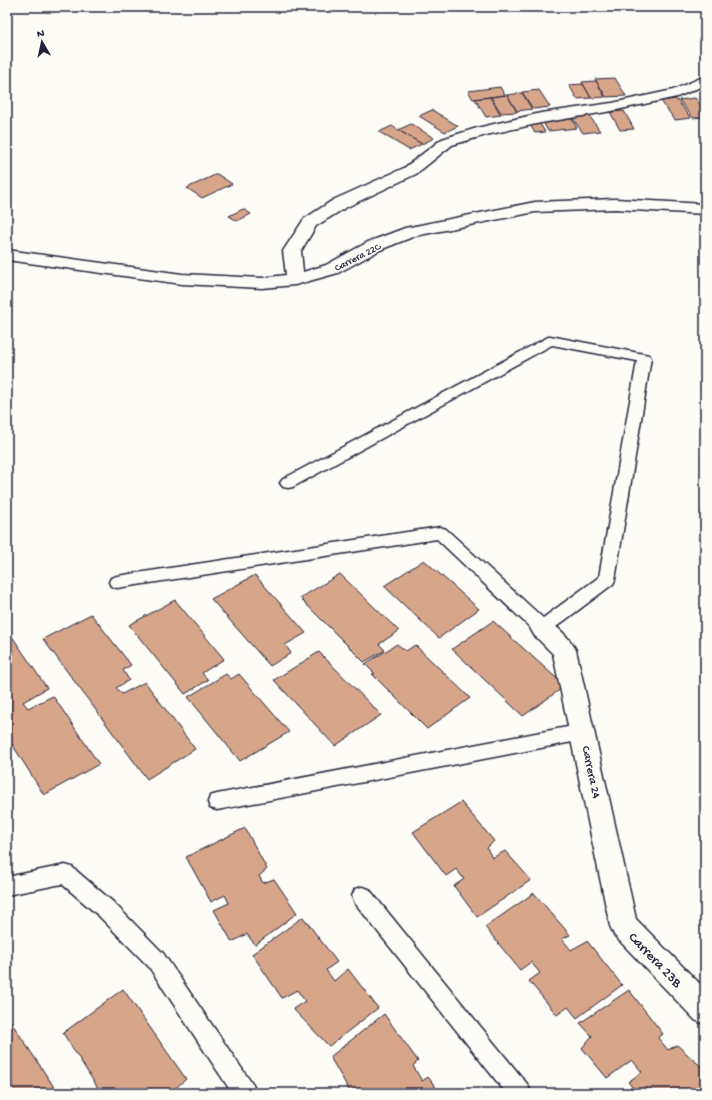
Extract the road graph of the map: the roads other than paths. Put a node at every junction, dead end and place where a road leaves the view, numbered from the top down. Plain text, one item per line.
1 (705, 80) edge
2 (705, 209) edge
3 (7, 255) edge
4 (295, 280) junction
5 (288, 483) dead end
6 (117, 582) dead end
7 (542, 628) junction
8 (583, 732) junction
9 (217, 802) dead end
10 (7, 886) edge
11 (362, 896) dead end
12 (624, 926) joint
13 (705, 1010) edge
14 (245, 1093) edge
15 (520, 1093) edge

1 - 4 street
2 - 4 street, Carrera 22C
3 - 4 street, Carrera 22C
5 - 7 lane
6 - 7 lane
7 - 8 street, Carrera 24
8 - 9 lane
8 - 12 street, Carrera 24
10 - 14 lane
11 - 15 lane
12 - 13 street, Carrera 23B

